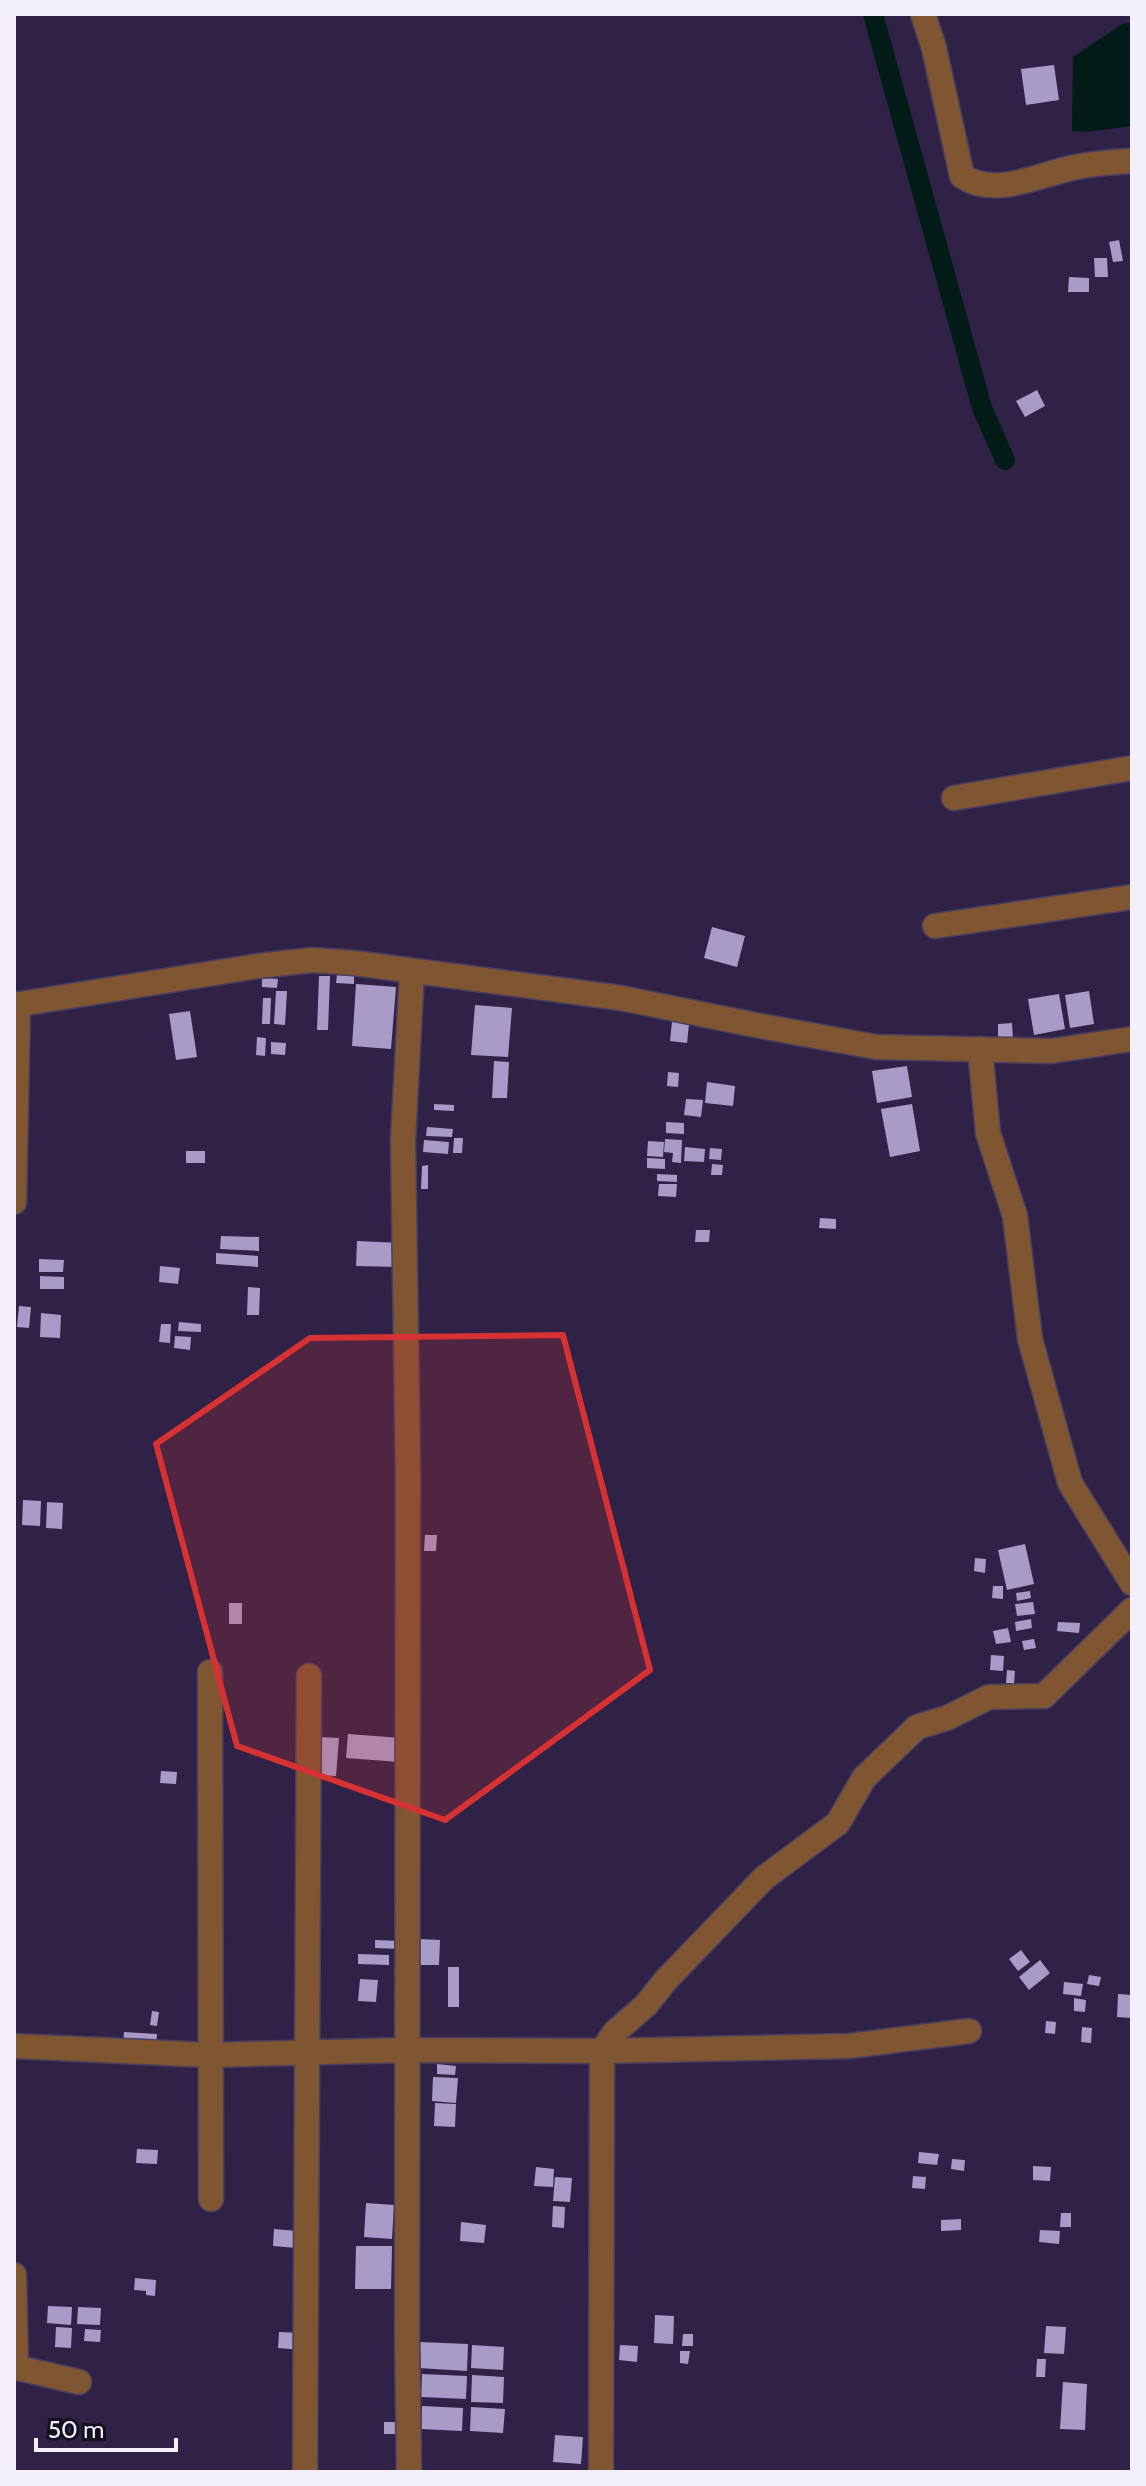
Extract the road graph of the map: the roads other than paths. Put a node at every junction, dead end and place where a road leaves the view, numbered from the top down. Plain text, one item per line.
1 (923, 14) edge
2 (1132, 161) edge
3 (1132, 768) edge
4 (954, 798) dead end
5 (1132, 897) edge
6 (935, 926) dead end
7 (412, 971) junction
8 (16, 1004) edge
9 (1132, 1039) edge
10 (980, 1049) junction
11 (14, 1202) edge
12 (1132, 1583) edge
13 (1132, 1610) edge
14 (210, 1672) dead end
15 (309, 1676) dead end
16 (969, 2031) dead end
17 (14, 2046) edge
18 (407, 2050) junction
19 (602, 2051) junction
20 (307, 2052) junction
21 (209, 2055) junction
22 (211, 2199) dead end
23 (14, 2275) edge
24 (15, 2368) edge
25 (79, 2382) dead end
26 (305, 2472) edge
27 (409, 2472) edge
28 (601, 2472) edge

1 - 2 street
3 - 4 street
5 - 6 street
7 - 8 street
7 - 10 street
7 - 18 street
8 - 11 street
9 - 10 street
10 - 12 street
13 - 19 street
14 - 21 street
15 - 20 street
16 - 19 street
17 - 21 street
18 - 19 street
18 - 20 street
18 - 27 street
19 - 28 street
20 - 21 street
20 - 26 street
21 - 22 street
23 - 24 street
24 - 25 street

